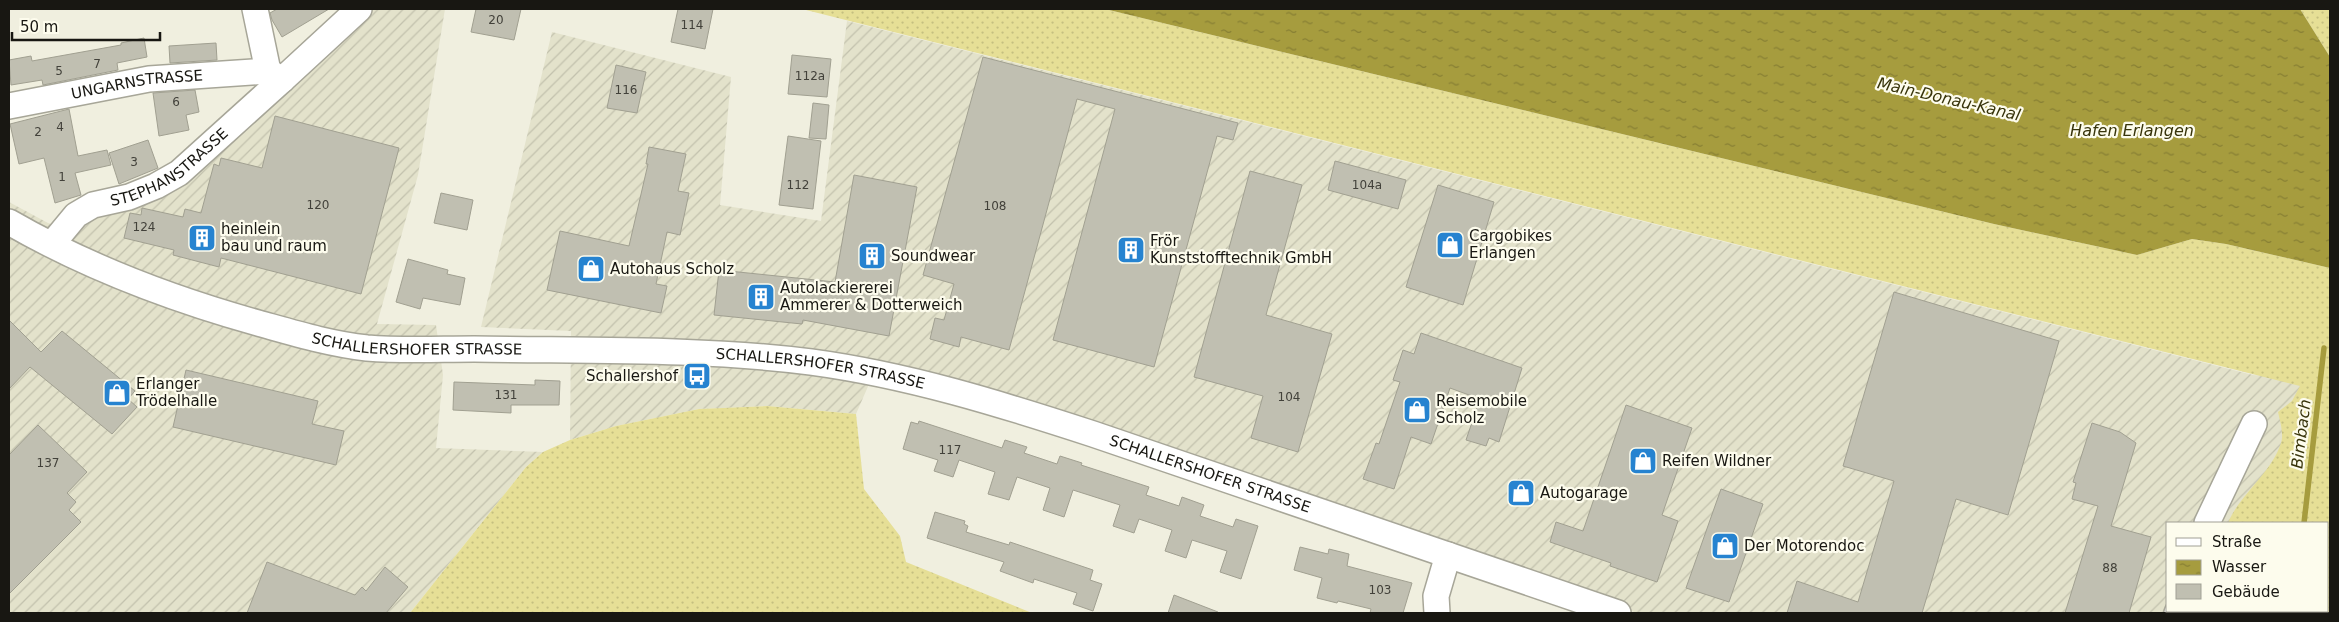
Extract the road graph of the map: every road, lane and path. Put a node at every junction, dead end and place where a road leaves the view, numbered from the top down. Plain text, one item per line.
1 (255, 9) edge
2 (359, 9) edge
3 (275, 76) junction
4 (9, 106) edge
5 (9, 222) edge
6 (52, 244) junction
7 (2254, 424) dead end
8 (2207, 522) edge
9 (1448, 555) junction
10 (1437, 613) edge
11 (1618, 613) edge

1 - 3 street
2 - 3 street
3 - 4 street, UNGARNSTRASSE
3 - 6 street, STEPHANSTRASSE
5 - 6 street, SCHALLERSHOFER STRASSE
6 - 9 street, SCHALLERSHOFER STRASSE
7 - 8 street
9 - 10 street
9 - 11 street, SCHALLERSHOFER STRASSE

